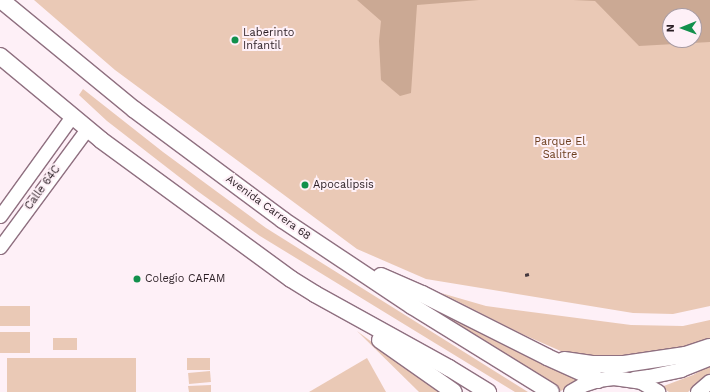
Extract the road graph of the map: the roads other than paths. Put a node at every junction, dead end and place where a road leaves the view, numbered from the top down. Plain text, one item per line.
1 (1, 0) edge
2 (0, 56) edge
3 (72, 116) junction
4 (88, 129) junction
5 (0, 216) edge
6 (0, 247) edge
7 (339, 258) junction
8 (315, 294) junction
9 (710, 347) edge
10 (547, 357) junction
11 (710, 358) edge
12 (629, 379) junction
13 (598, 380) junction
14 (710, 382) edge
15 (454, 392) edge
16 (488, 392) edge
17 (552, 392) edge
18 (571, 392) edge
19 (658, 392) edge
20 (698, 392) edge

1 - 7 main road, Avenida Carrera 68
2 - 3 main road
3 - 4 main road
3 - 5 street, Calle 64C
4 - 6 street, Calle 64C
4 - 8 main road
7 - 10 main road
7 - 17 main road, Avenida Carrera 68
8 - 15 main road
8 - 16 main road
9 - 10 main road
10 - 13 main road
11 - 12 main road
12 - 13 main road
12 - 19 main road
13 - 18 main road
14 - 20 main road

